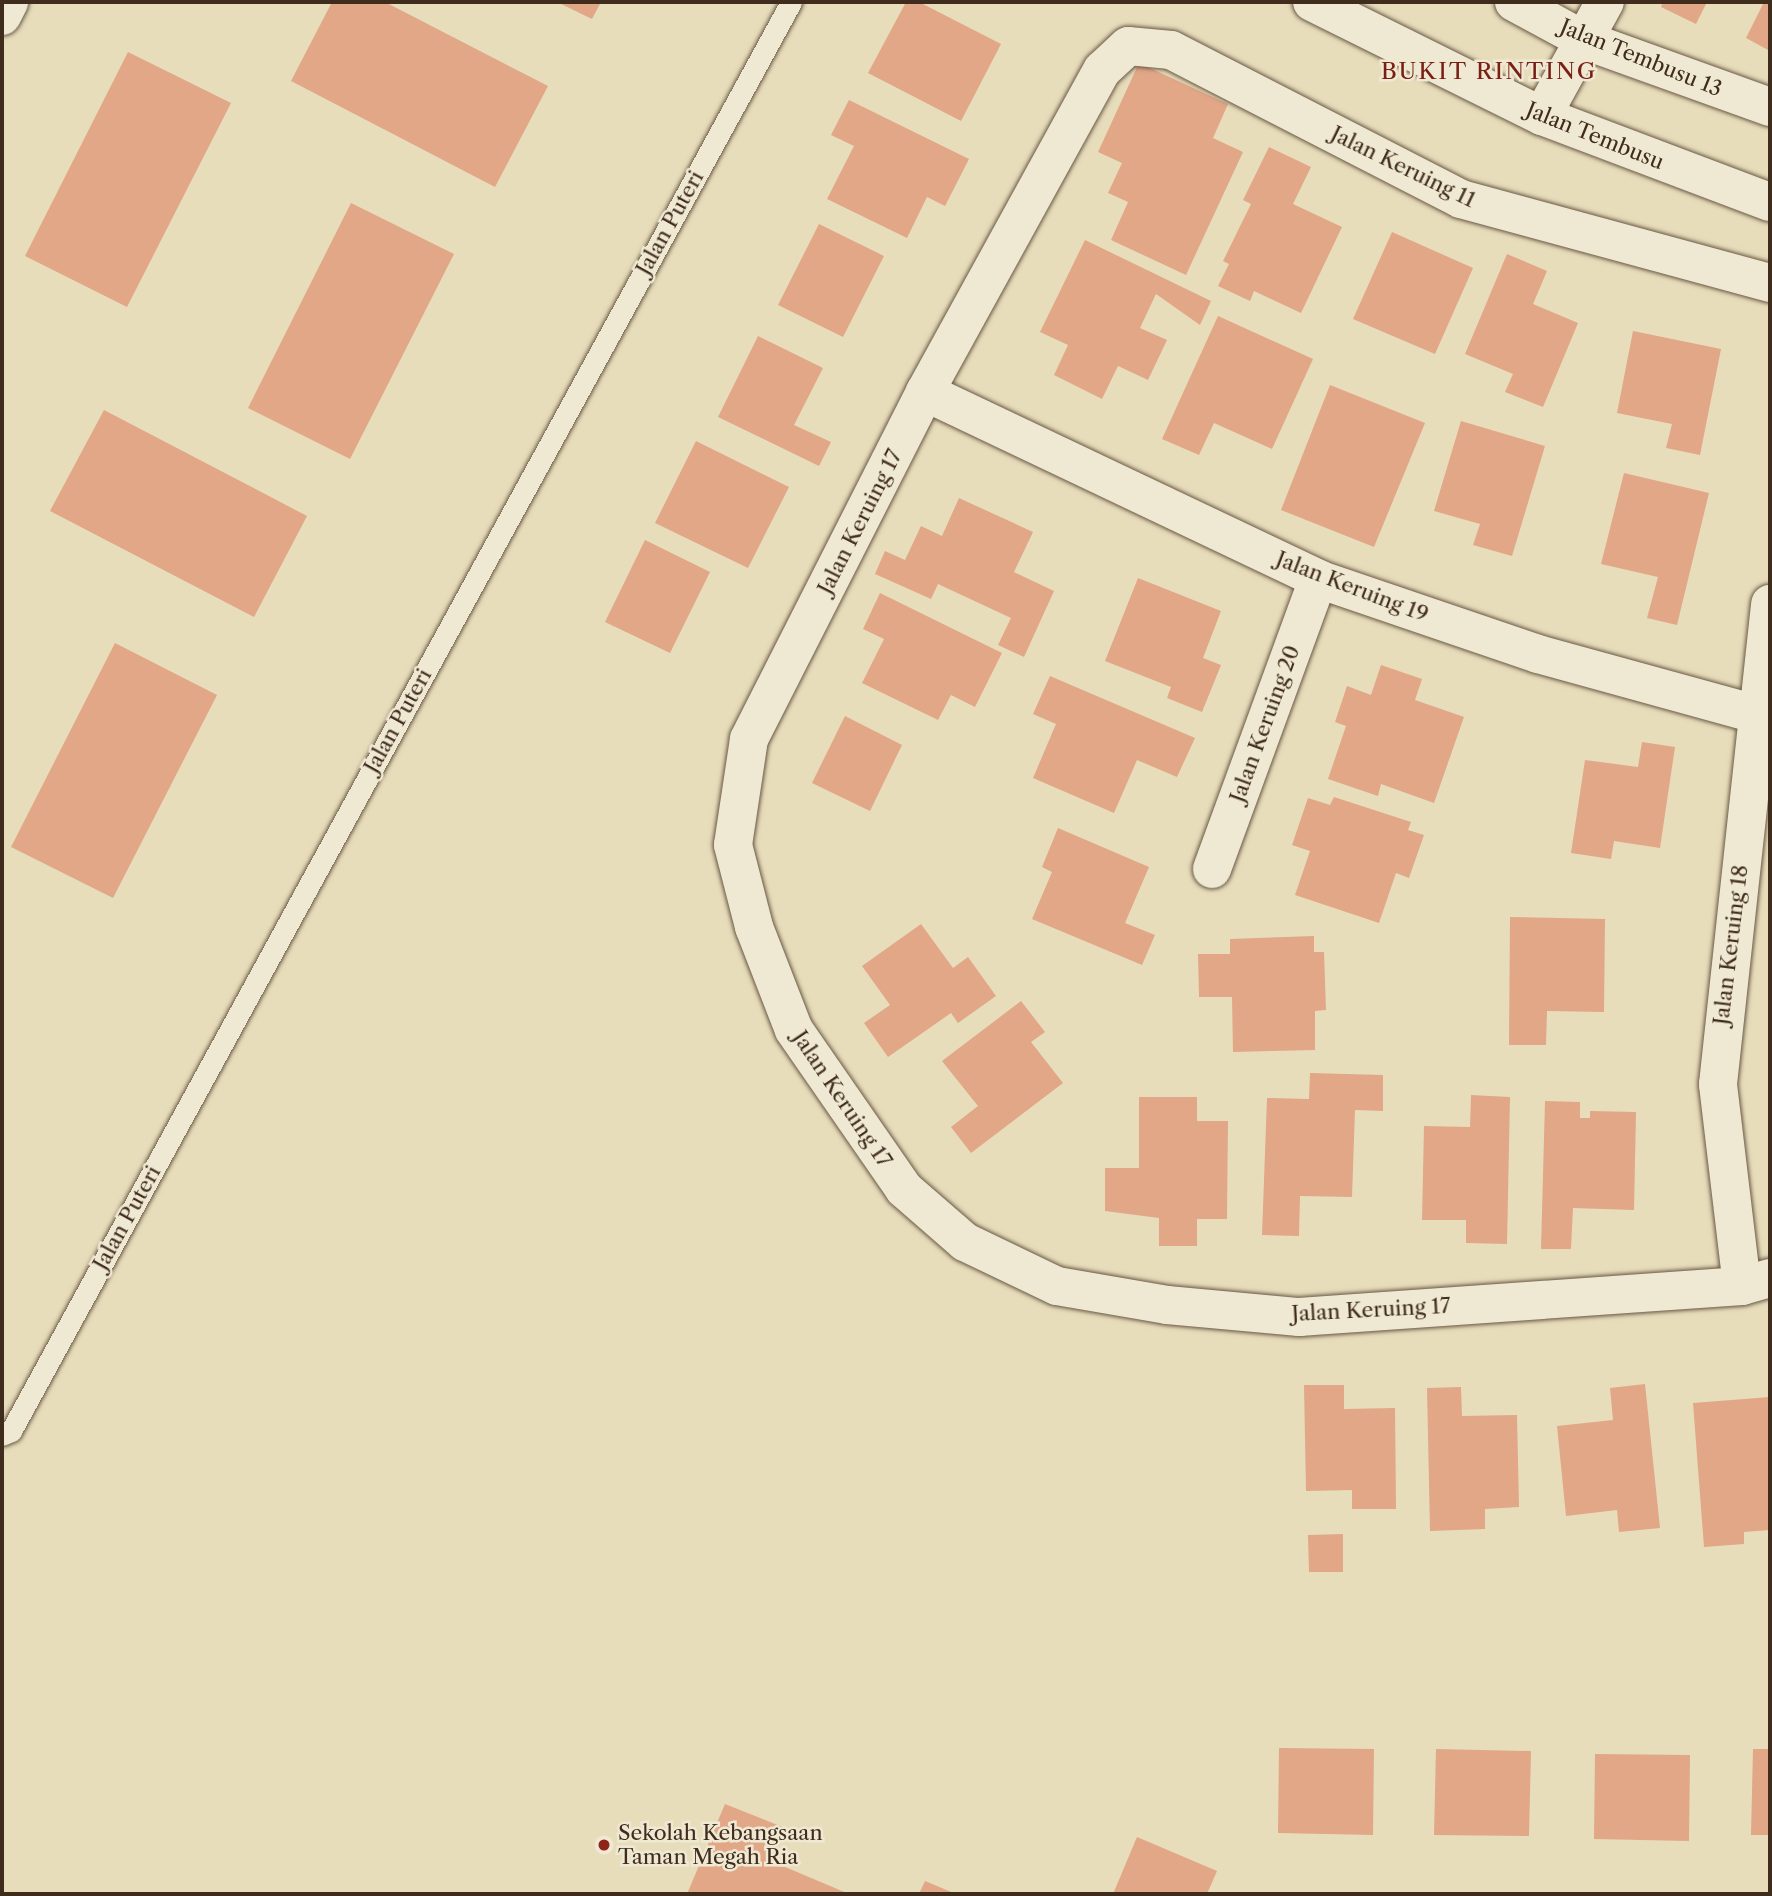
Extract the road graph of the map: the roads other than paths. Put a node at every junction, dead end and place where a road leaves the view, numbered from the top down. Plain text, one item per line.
1 (9, 2) edge
2 (791, 2) edge
3 (1312, 2) edge
4 (1514, 2) edge
5 (1605, 2) edge
6 (2, 16) edge
7 (1584, 40) junction
8 (1128, 46) joint
9 (1770, 107) edge
10 (1542, 116) junction
11 (1770, 202) edge
12 (1770, 284) edge
13 (925, 392) junction
14 (1318, 579) junction
15 (1770, 604) edge
16 (1759, 715) junction
17 (1212, 869) dead end
18 (1756, 1282) edge
19 (2, 1435) edge

1 - 6 street
2 - 19 lane, Jalan Puteri
3 - 10 street, Jalan Tembusu
4 - 7 street, Jalan Tembusu 13
5 - 7 street
7 - 9 street, Jalan Tembusu 13
7 - 10 street
8 - 12 street, Jalan Keruing 11
8 - 13 street, Jalan Keruing 17
10 - 11 street, Jalan Tembusu
13 - 14 street, Jalan Keruing 19
13 - 18 street, Jalan Keruing 17
14 - 16 street, Jalan Keruing 19
14 - 17 street, Jalan Keruing 20
15 - 16 street, Jalan Keruing 18
16 - 18 street, Jalan Keruing 18

